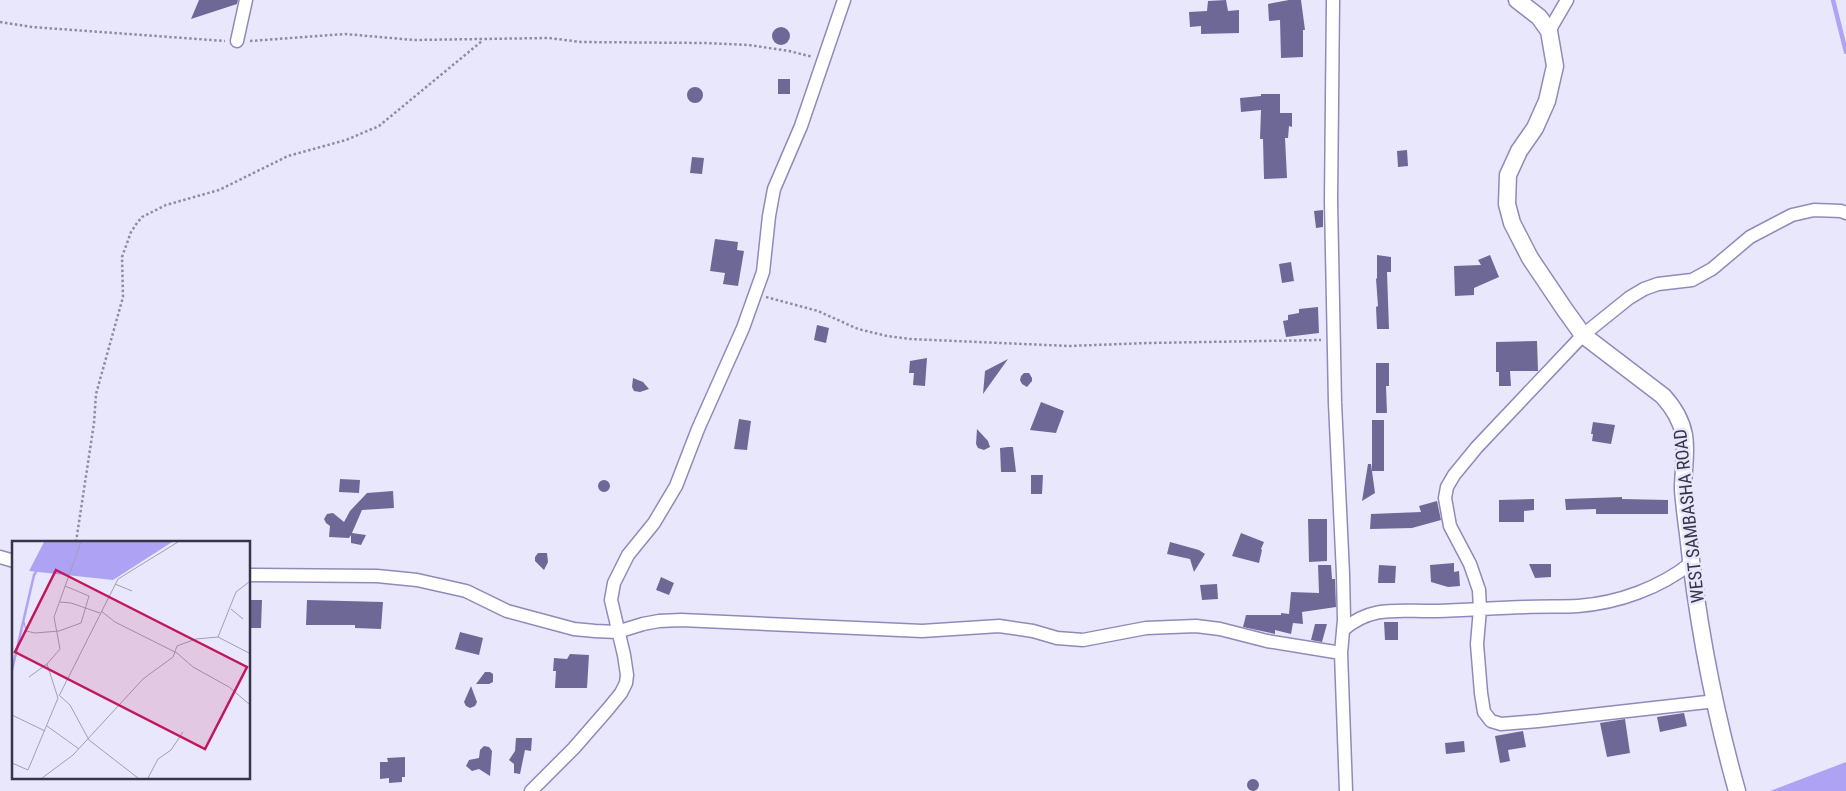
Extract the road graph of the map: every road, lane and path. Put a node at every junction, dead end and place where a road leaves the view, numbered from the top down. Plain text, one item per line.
1 (246, 0) edge
2 (844, 0) edge
3 (1333, 0) edge
4 (1517, 0) edge
5 (1567, 0) edge
6 (0, 22) edge
7 (1549, 31) junction
8 (483, 40) junction
9 (237, 41) junction
10 (823, 62) junction
11 (1846, 213) edge
12 (756, 296) junction
13 (1584, 335) junction
14 (1335, 340) junction
15 (76, 541) edge
16 (1691, 563) junction
17 (250, 575) edge
18 (1480, 609) junction
19 (1343, 630) junction
20 (617, 632) junction
21 (1341, 653) junction
22 (1716, 701) junction
23 (531, 791) edge
24 (1346, 791) edge
25 (1737, 791) edge

1 - 9 street
2 - 10 street
3 - 14 street
4 - 7 street, WEST SAMBASHA ROAD
5 - 7 street
6 - 9 path
7 - 13 street, WEST SAMBASHA ROAD
8 - 9 path
8 - 10 path
8 - 15 path
10 - 12 street
11 - 13 street
12 - 14 path
12 - 20 street
13 - 16 street, WEST SAMBASHA ROAD
13 - 18 street
14 - 19 street
16 - 18 street
16 - 22 street, WEST SAMBASHA ROAD
17 - 20 street
18 - 19 street
18 - 22 street
19 - 21 street
20 - 21 street
20 - 23 street
21 - 24 street
22 - 25 street, WEST SAMBASHA ROAD

